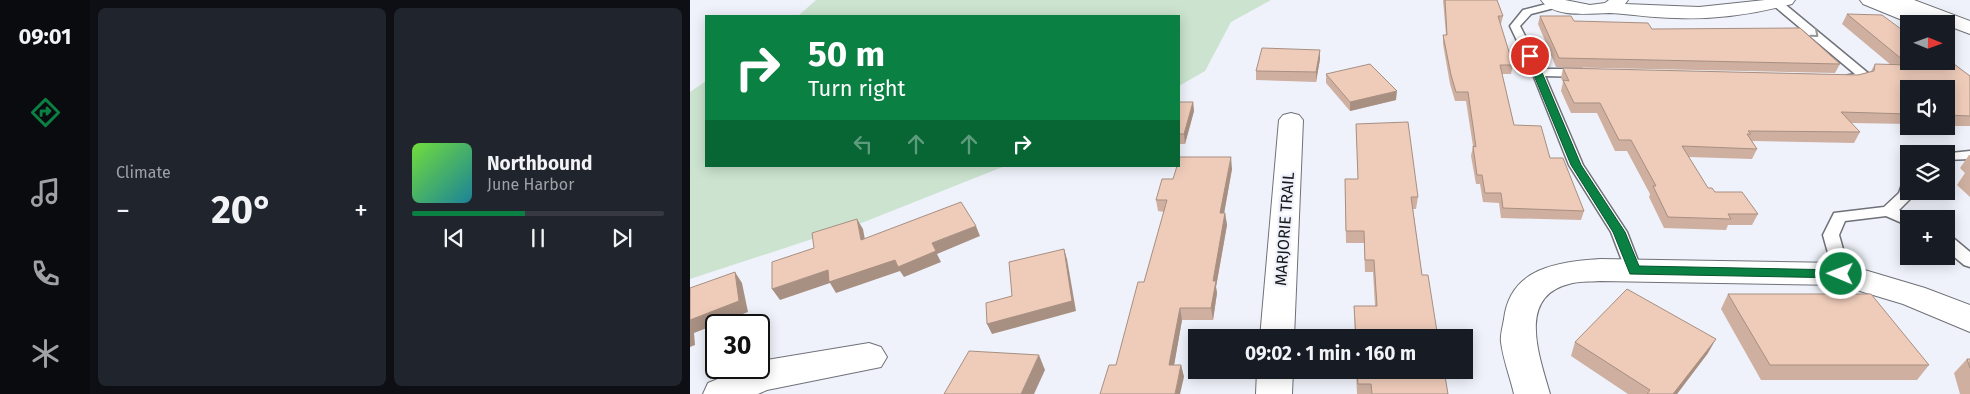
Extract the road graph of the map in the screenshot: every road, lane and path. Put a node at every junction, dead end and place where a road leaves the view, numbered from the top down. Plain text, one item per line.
1 (1869, 0) edge
2 (1897, 0) edge
3 (1782, 1) edge
4 (1554, 2) edge
5 (1614, 4) edge
6 (1907, 15) edge
7 (1970, 28) edge
8 (1955, 34) edge
9 (1970, 40) edge
10 (1538, 72) junction
11 (1597, 73) edge
12 (1833, 79) edge
13 (1291, 120) dead end
14 (1970, 155) edge
15 (1955, 156) edge
16 (1900, 200) edge
17 (1888, 211) junction
18 (1900, 217) edge
19 (1955, 248) edge
20 (1970, 261) edge
21 (1634, 271) junction
22 (1841, 274) junction
23 (1970, 319) edge
24 (1278, 329) edge
25 (869, 357) dead end
26 (1275, 379) edge
27 (721, 394) edge
28 (1274, 394) edge
29 (1532, 394) edge

1 - 6 street
2 - 7 street
3 - 5 street
3 -> 12 lane
4 - 5 street
4 - 10 lane
8 - 9 street
10 - 11 lane
10 - 21 lane
13 - 24 street, MARJORIE TRAIL
14 - 15 lane
16 - 17 lane
17 - 18 lane
17 - 22 lane
19 - 20 lane
21 - 22 street
21 - 29 street
22 - 23 street
25 - 27 street
26 - 28 street

